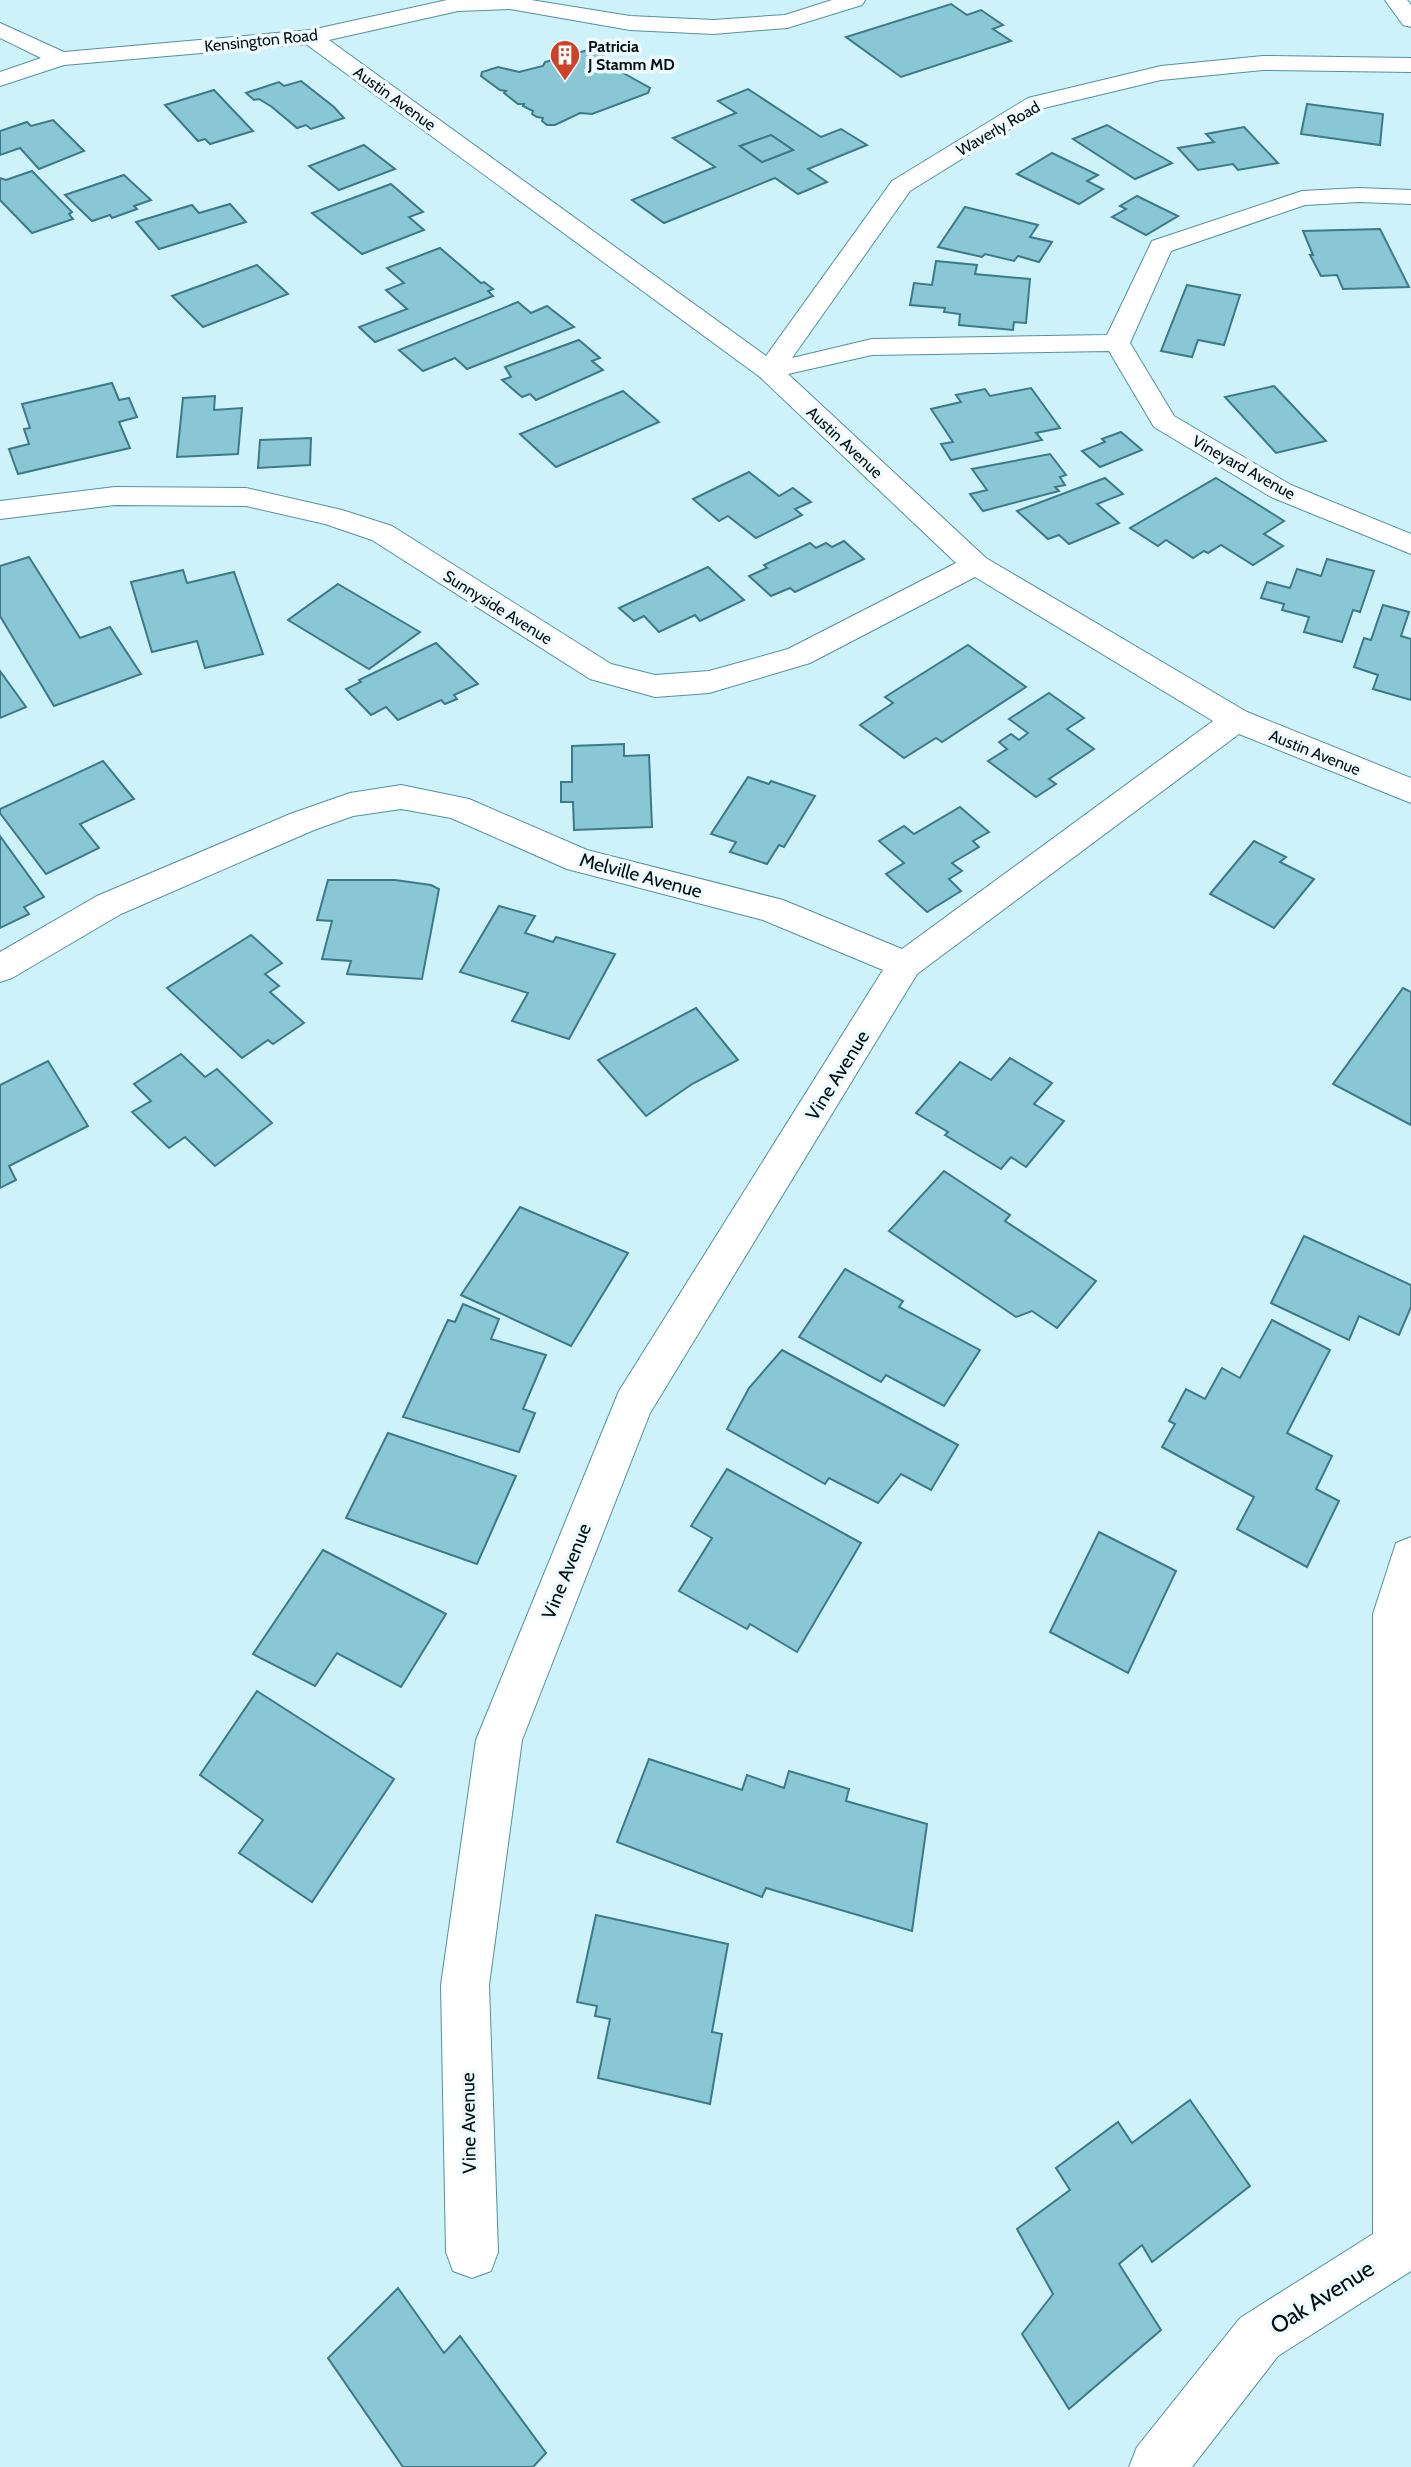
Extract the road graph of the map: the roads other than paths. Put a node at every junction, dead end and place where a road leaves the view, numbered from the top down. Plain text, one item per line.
1 (854, 0) edge
2 (1396, 0) edge
3 (505, 2) edge
4 (406, 6) edge
5 (1411, 20) edge
6 (0, 30) edge
7 (311, 37) junction
8 (61, 59) junction
9 (1411, 65) edge
10 (0, 79) edge
11 (1411, 197) edge
12 (1117, 342) junction
13 (769, 371) junction
14 (0, 510) edge
15 (1411, 545) edge
16 (976, 565) junction
17 (1236, 720) junction
18 (1411, 791) edge
19 (905, 965) junction
20 (0, 969) edge
21 (1411, 1557) edge
22 (471, 2252) dead end
23 (1157, 2467) edge

1 - 3 street, Kensington Road
2 - 5 street
3 - 4 street, Kensington Road
4 - 7 street, Kensington Road
6 - 8 street
7 - 8 street, Kensington Road
7 - 13 street, Austin Avenue
8 - 10 street, Kensington Road
9 - 13 street, Waverly Road
11 - 12 street
12 - 13 street
12 - 15 street, Vineyard Avenue
13 - 16 street, Austin Avenue
14 - 16 street, Sunnyside Avenue
16 - 17 street, Austin Avenue
17 - 18 street, Austin Avenue
17 - 19 street
19 - 20 street, Melville Avenue
19 - 22 street, Vine Avenue
21 - 23 street, Oak Avenue

